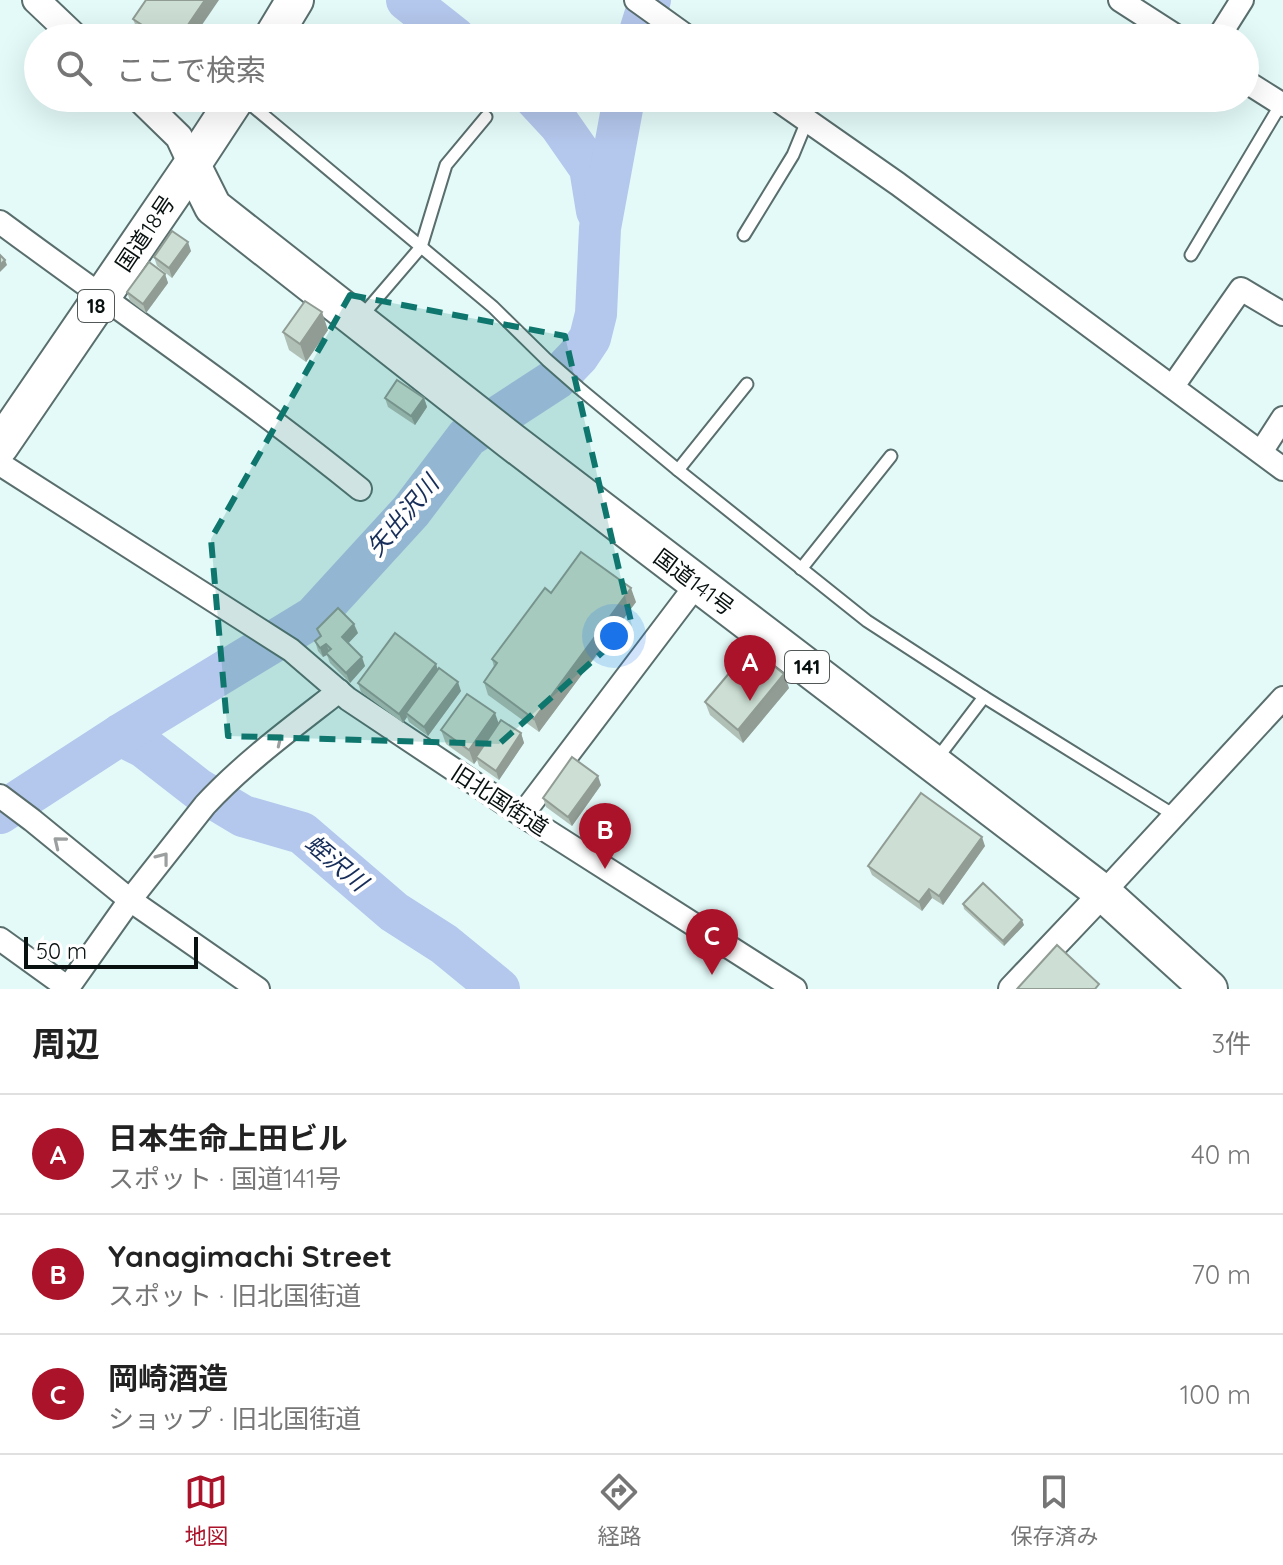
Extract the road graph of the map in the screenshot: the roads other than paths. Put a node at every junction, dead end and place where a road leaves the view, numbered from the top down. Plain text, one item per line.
1 (36, 0) edge
2 (295, 0) edge
3 (636, 0) edge
4 (1120, 0) edge
5 (1242, 0) edge
6 (61, 24) edge
7 (280, 24) edge
8 (668, 24) edge
9 (1157, 24) edge
10 (1227, 24) edge
11 (1259, 90) edge
12 (1282, 105) edge
13 (153, 112) edge
14 (227, 112) edge
15 (260, 112) edge
16 (794, 112) edge
17 (486, 117) dead end
18 (807, 121) junction
19 (192, 165) junction
20 (0, 222) edge
21 (744, 235) dead end
22 (421, 247) junction
23 (1191, 255) dead end
24 (101, 297) junction
25 (1283, 314) edge
26 (358, 321) junction
27 (747, 384) dead end
28 (1173, 386) junction
29 (1283, 418) edge
30 (0, 446) edge
31 (1261, 452) junction
32 (891, 456) dead end
33 (0, 464) edge
34 (1283, 469) edge
35 (678, 470) junction
36 (360, 489) dead end
37 (801, 569) junction
38 (697, 584) junction
39 (339, 691) junction
40 (984, 697) junction
41 (1283, 698) edge
42 (934, 763) junction
43 (0, 796) edge
44 (522, 815) junction
45 (1174, 815) junction
46 (1103, 893) junction
47 (130, 900) junction
48 (0, 939) edge
49 (68, 988) edge
50 (258, 989) edge
51 (795, 989) edge
52 (1012, 989) edge
53 (1209, 989) edge

1 - 6 street
2 - 7 highway
3 - 8 street
4 - 9 street
5 - 10 street
11 - 12 street
12 - 23 lane
13 - 19 street
14 - 19 highway, 国道18号 / 18
15 - 22 lane
16 - 18 street
17 - 22 lane
18 - 21 lane
18 - 28 street
19 - 24 highway, 国道18号 / 18
19 - 26 highway, 国道141号 / 141
20 - 24 street
22 - 26 lane
22 - 35 lane
24 - 30 highway, 国道18号 / 18
24 - 36 street
25 - 28 street
26 - 38 highway, 国道141号 / 141
27 - 35 lane
28 - 31 street
29 - 31 street
31 - 34 street
32 - 37 lane
33 - 39 street, 旧北国街道
35 - 37 lane
37 - 40 lane
38 - 42 highway, 国道141号 / 141
38 - 44 street
39 - 44 street, 旧北国街道
47 -> 39 street
40 - 42 lane
40 - 45 lane
41 - 45 street
42 - 46 highway, 国道141号 / 141
47 -> 43 street
44 - 51 street, 旧北国街道
45 - 46 street
46 - 52 street
46 - 53 highway, 国道141号 / 141
47 - 49 street
47 - 50 street
48 - 49 street

